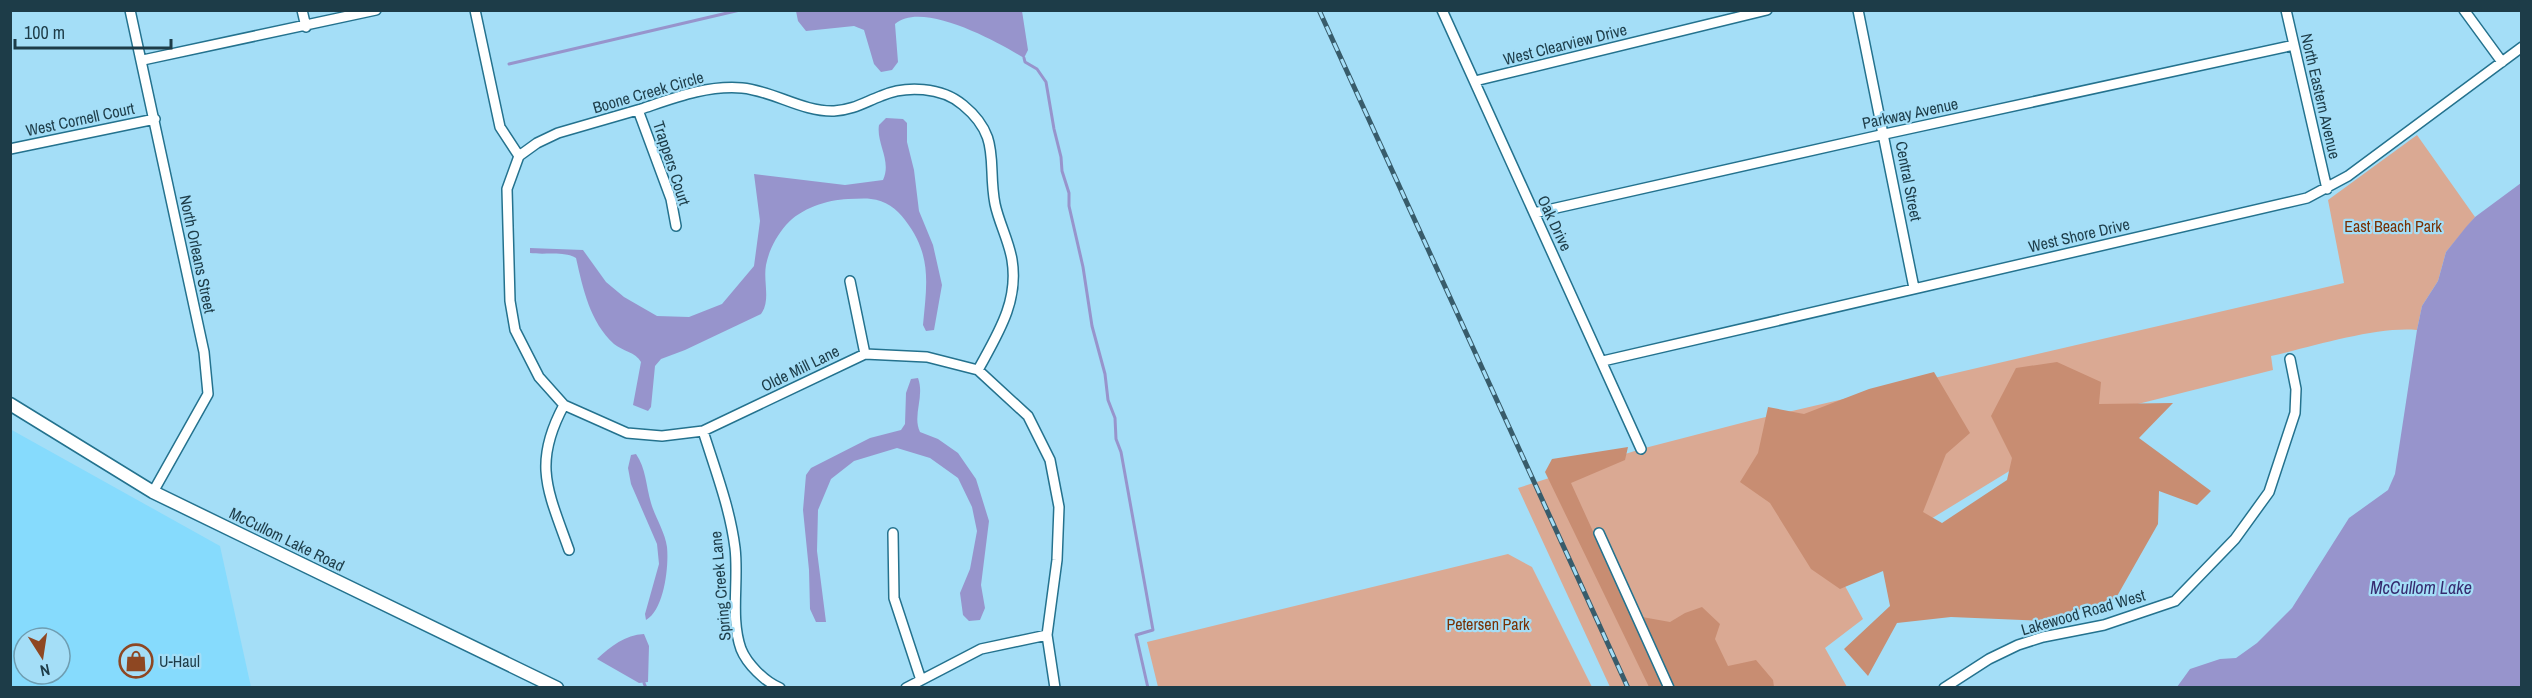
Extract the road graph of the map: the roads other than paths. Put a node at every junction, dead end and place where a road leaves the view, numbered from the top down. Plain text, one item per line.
1 (130, 10) edge
2 (302, 10) edge
3 (376, 10) edge
4 (475, 10) edge
5 (1442, 10) edge
6 (1767, 10) edge
7 (1858, 10) edge
8 (2286, 10) edge
9 (2464, 10) edge
10 (306, 27) junction
11 (2294, 45) junction
12 (2522, 47) edge
13 (143, 60) junction
14 (2502, 62) junction
15 (1475, 81) junction
16 (638, 110) junction
17 (155, 119) junction
18 (1885, 134) junction
19 (10, 149) edge
20 (519, 156) junction
21 (2327, 189) junction
22 (1534, 213) junction
23 (676, 226) dead end
24 (850, 281) dead end
25 (1914, 288) junction
26 (864, 354) junction
27 (2290, 359) dead end
28 (1603, 361) junction
29 (978, 370) junction
30 (10, 404) edge
31 (564, 405) junction
32 (703, 431) junction
33 (1641, 449) dead end
34 (153, 492) junction
35 (893, 533) dead end
36 (1599, 533) dead end
37 (569, 550) dead end
38 (1047, 635) junction
39 (921, 680) junction
40 (557, 687) edge
41 (780, 687) edge
42 (906, 687) edge
43 (1054, 687) edge
44 (1669, 687) edge
45 (1944, 687) edge

1 - 13 street, North Orleans Street
2 - 10 street
3 - 10 street
4 - 20 street
5 - 15 street, Oak Drive
6 - 15 street, West Clearview Drive
7 - 18 street, Central Street
8 - 11 street, North Eastern Avenue
9 - 14 street
10 - 13 street
11 - 18 street, Parkway Avenue
11 - 21 street, North Eastern Avenue
12 - 14 street, West Shore Drive
13 - 17 street, North Orleans Street
14 - 21 street, West Shore Drive
15 - 22 street, Oak Drive
16 - 20 street, Boone Creek Circle
16 - 23 street, Trappers Court
16 - 29 street, Boone Creek Circle
17 - 19 street, West Cornell Court
17 - 34 street, North Orleans Street
18 - 22 street, Parkway Avenue
18 - 25 street, Central Street
20 - 31 street, Olde Mill Lane
21 - 25 street, West Shore Drive
22 - 28 street, Oak Drive
24 - 26 street
25 - 28 street, West Shore Drive
26 - 29 street, Olde Mill Lane
26 - 32 street, Olde Mill Lane
27 - 45 street, Lakewood Road West
28 - 33 street, Oak Drive
29 - 38 street, Olde Mill Lane
30 - 34 street, McCullom Lake Road
31 - 32 street, Olde Mill Lane
31 - 37 street
32 - 41 street, Spring Creek Lane
34 - 40 street, McCullom Lake Road
35 - 39 street
36 - 44 street
38 - 39 street
38 - 43 street, Olde Mill Lane
39 - 42 street

